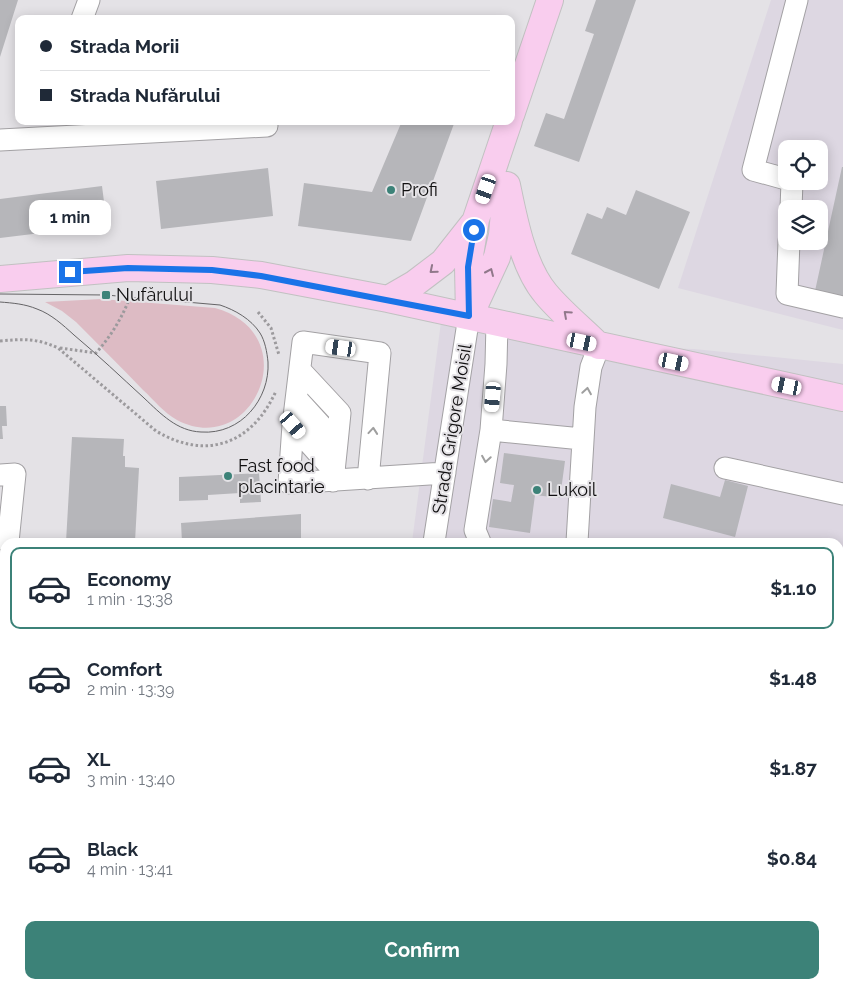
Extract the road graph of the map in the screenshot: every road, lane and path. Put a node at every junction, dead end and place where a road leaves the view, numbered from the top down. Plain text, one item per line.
1 (89, 0) edge
2 (550, 0) edge
3 (797, 0) edge
4 (83, 15) edge
5 (515, 103) edge
6 (267, 126) dead end
7 (44, 130) edge
8 (506, 132) edge
9 (0, 140) edge
10 (778, 177) edge
11 (507, 185) junction
12 (476, 219) junction
13 (789, 250) edge
14 (0, 279) edge
15 (130, 297) dead end
16 (388, 299) junction
17 (843, 307) edge
18 (258, 312) dead end
19 (469, 316) junction
20 (497, 323) junction
21 (0, 341) edge
22 (600, 346) junction
23 (58, 348) junction
24 (280, 360) dead end
25 (300, 370) junction
26 (278, 386) dead end
27 (843, 398) edge
28 (297, 399) junction
29 (293, 425) junction
30 (491, 430) junction
31 (582, 439) junction
32 (337, 443) junction
33 (724, 468) dead end
34 (445, 473) junction
35 (7, 475) edge
36 (334, 476) junction
37 (368, 479) junction
38 (843, 494) edge
39 (8, 538) edge
40 (435, 538) edge
41 (478, 538) edge
42 (577, 538) edge

1 - 4 street
2 - 5 main road
3 - 10 street
6 - 7 street
7 - 9 street
8 - 11 main road
8 - 12 main road
19 -> 11 main road
22 -> 11 main road
12 -> 16 main road
12 - 19 main road
13 - 17 street
14 - 16 main road
15 - 23 path
16 - 19 main road
18 - 24 path
19 - 20 main road
19 - 34 street, Strada Grigore Moisil
20 - 22 main road
20 - 30 street
21 - 23 path
22 - 27 main road
31 -> 22 street
23 - 26 path
25 - 28 street
25 - 32 street
37 -> 25 street
28 - 29 street
28 - 32 street
29 - 36 street
29 - 36 street
30 - 31 street
30 -> 41 street
31 - 42 street
32 - 36 street
33 - 38 street
34 - 37 street
34 - 40 street, Strada Grigore Moisil
35 - 39 street
36 - 37 street

